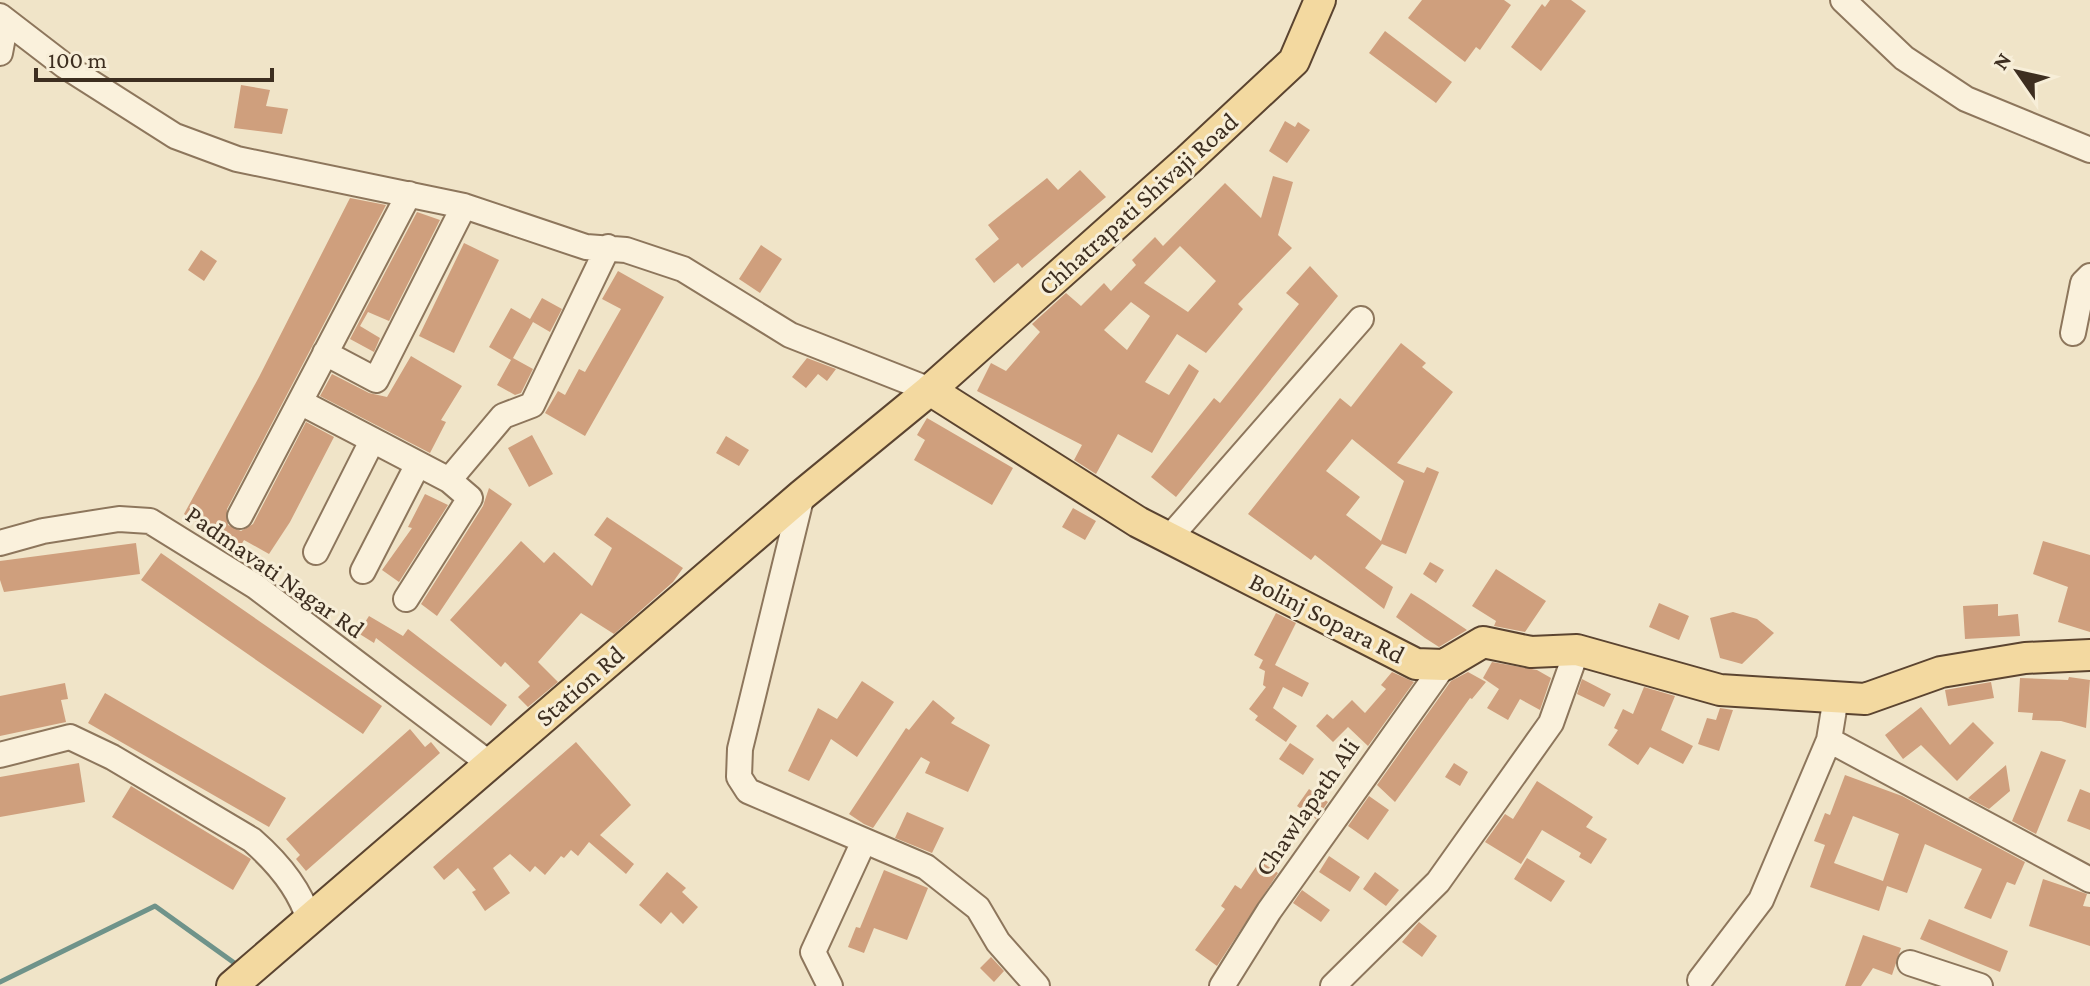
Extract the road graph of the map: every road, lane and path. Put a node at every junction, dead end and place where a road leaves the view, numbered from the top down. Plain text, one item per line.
1 (1320, 0) edge
2 (1843, 0) edge
3 (0, 16) edge
4 (0, 22) edge
5 (0, 53) edge
6 (2090, 150) edge
7 (409, 194) junction
8 (464, 206) junction
9 (608, 247) junction
10 (2090, 276) edge
11 (1361, 319) dead end
12 (2073, 333) dead end
13 (325, 353) junction
14 (930, 390) junction
15 (300, 402) junction
16 (372, 441) junction
17 (417, 466) junction
18 (449, 480) junction
19 (802, 495) junction
20 (240, 516) dead end
21 (1170, 537) junction
22 (0, 543) edge
23 (316, 552) dead end
24 (363, 571) dead end
25 (406, 599) dead end
26 (1577, 650) junction
27 (2090, 655) edge
28 (1444, 665) junction
29 (1836, 697) junction
30 (1829, 740) junction
31 (0, 755) edge
32 (490, 764) junction
33 (864, 841) junction
34 (2090, 880) edge
35 (309, 920) junction
36 (1910, 963) dead end
37 (1700, 980) dead end
38 (232, 986) edge
39 (830, 986) edge
40 (1037, 986) edge
41 (1222, 986) edge
42 (1333, 986) edge
43 (1980, 986) edge

1 - 14 main road, Chhatrapati Shivaji Road
2 - 6 street
3 - 7 street
4 - 5 street
7 - 8 street
7 - 13 street
8 - 9 street
8 - 13 street
9 - 14 street
9 - 18 street
10 - 12 street
11 - 21 street
13 - 15 street
14 - 19 main road, Station Rd
14 - 21 main road, Bolinj Sopara Rd
15 - 16 street
15 - 20 street
16 - 17 street
16 - 23 street
17 - 18 street
17 - 24 street
18 - 25 street
19 - 32 main road, Station Rd
19 - 33 street
21 - 28 main road, Bolinj Sopara Rd
22 - 32 street, Padmavati Nagar Rd
26 - 28 main road
26 - 29 main road
26 - 42 street
27 - 29 main road
28 - 41 street, Chawlapath Ali
29 - 30 street
30 - 34 street
30 - 37 street
31 - 35 street
32 - 35 main road, Station Rd
33 - 39 street
33 - 40 street
35 - 38 main road, Station Rd
36 - 43 street

